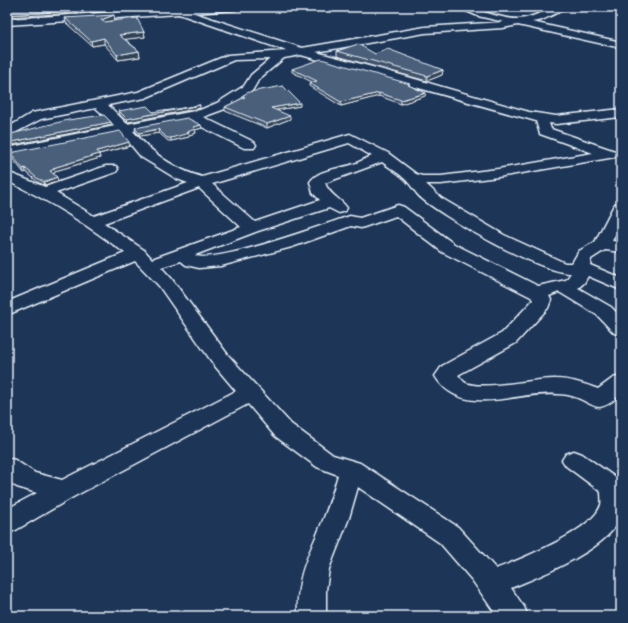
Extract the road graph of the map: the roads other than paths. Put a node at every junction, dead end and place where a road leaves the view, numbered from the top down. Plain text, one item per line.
1 (116, 7) edge
2 (169, 7) edge
3 (235, 7) edge
4 (462, 7) edge
5 (64, 9) edge
6 (561, 10) edge
7 (181, 11) junction
8 (128, 14) junction
9 (80, 17) junction
10 (7, 22) edge
11 (517, 22) junction
12 (568, 24) dead end
13 (593, 38) junction
14 (621, 45) edge
15 (304, 52) junction
16 (281, 55) junction
17 (98, 103) junction
18 (621, 113) edge
19 (191, 116) junction
20 (542, 119) junction
21 (124, 128) junction
22 (7, 133) edge
23 (249, 145) dead end
24 (7, 152) edge
25 (383, 156) junction
26 (616, 156) edge
27 (111, 169) dead end
28 (7, 176) edge
29 (411, 177) junction
30 (201, 182) junction
31 (44, 192) junction
32 (330, 202) junction
33 (621, 207) edge
34 (354, 220) junction
35 (92, 222) junction
36 (252, 228) junction
37 (602, 245) junction
38 (621, 247) edge
39 (183, 254) junction
40 (144, 260) junction
41 (582, 268) junction
42 (621, 285) edge
43 (564, 287) junction
44 (539, 294) junction
45 (7, 309) edge
46 (621, 329) edge
47 (621, 384) edge
48 (249, 394) junction
49 (574, 460) dead end
50 (7, 467) edge
51 (351, 470) junction
52 (64, 490) junction
53 (7, 522) edge
54 (492, 583) junction
55 (312, 616) edge
56 (514, 616) edge

1 - 8 street
2 - 7 street
3 - 7 street
4 - 11 street
5 - 9 street
6 - 11 street
7 - 8 street
7 - 15 street
8 - 9 street
9 - 10 street
11 - 13 street
11 - 15 street
12 - 13 street
13 - 14 street
15 - 16 street
15 - 20 street
16 - 17 street
16 - 19 street
17 - 21 street
17 - 22 street
18 - 20 street
19 - 21 street
19 - 23 street
20 - 26 street
21 - 24 street
21 - 30 street
25 - 29 street
25 - 30 street
25 - 32 street
26 - 29 street
27 - 31 street
28 - 31 street
29 - 41 street
30 - 35 street
30 - 36 street
31 - 35 street
32 - 34 street
32 - 36 street
33 - 37 street
34 - 39 street
34 - 44 street
35 - 40 street
36 - 39 street
37 - 38 street
37 - 41 street
39 - 40 street
40 - 45 street
40 - 48 street
41 - 42 street
41 - 43 street
43 - 44 street
43 - 46 street
44 - 47 street
48 - 51 street
48 - 52 street
49 - 54 street
50 - 52 street
51 - 54 street
51 - 55 street
52 - 53 street
54 - 56 street

